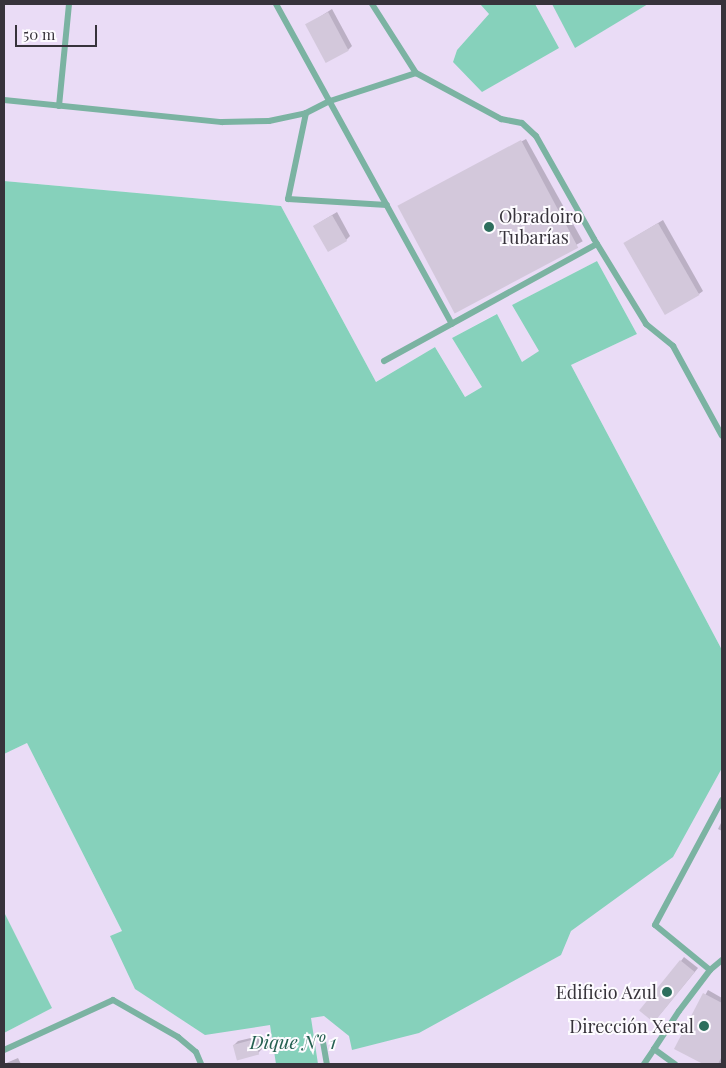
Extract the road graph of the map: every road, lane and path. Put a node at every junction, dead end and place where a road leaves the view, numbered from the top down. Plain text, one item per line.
1 (69, 4) edge
2 (276, 4) edge
3 (372, 4) edge
4 (416, 73) junction
5 (4, 100) edge
6 (330, 101) junction
7 (59, 106) junction
8 (306, 113) junction
9 (387, 205) junction
10 (597, 244) junction
11 (452, 324) junction
12 (384, 360) dead end
13 (722, 436) edge
14 (722, 800) edge
15 (722, 960) edge
16 (710, 970) junction
17 (324, 1042) dead end
18 (654, 1049) junction
19 (4, 1050) edge
20 (201, 1064) edge
21 (327, 1064) edge
22 (644, 1064) edge
23 (675, 1064) edge

1 - 7 lane
2 - 6 lane
3 - 4 lane
4 - 6 lane
4 - 10 lane
5 - 7 lane
6 - 8 lane
6 - 9 lane
7 - 8 lane
8 - 9 lane
9 - 11 lane
10 - 11 lane
10 - 13 lane
11 - 12 lane
14 - 16 lane
15 - 16 lane
16 - 18 lane
17 - 21 lane
18 - 22 lane
18 - 23 lane
19 - 20 lane

